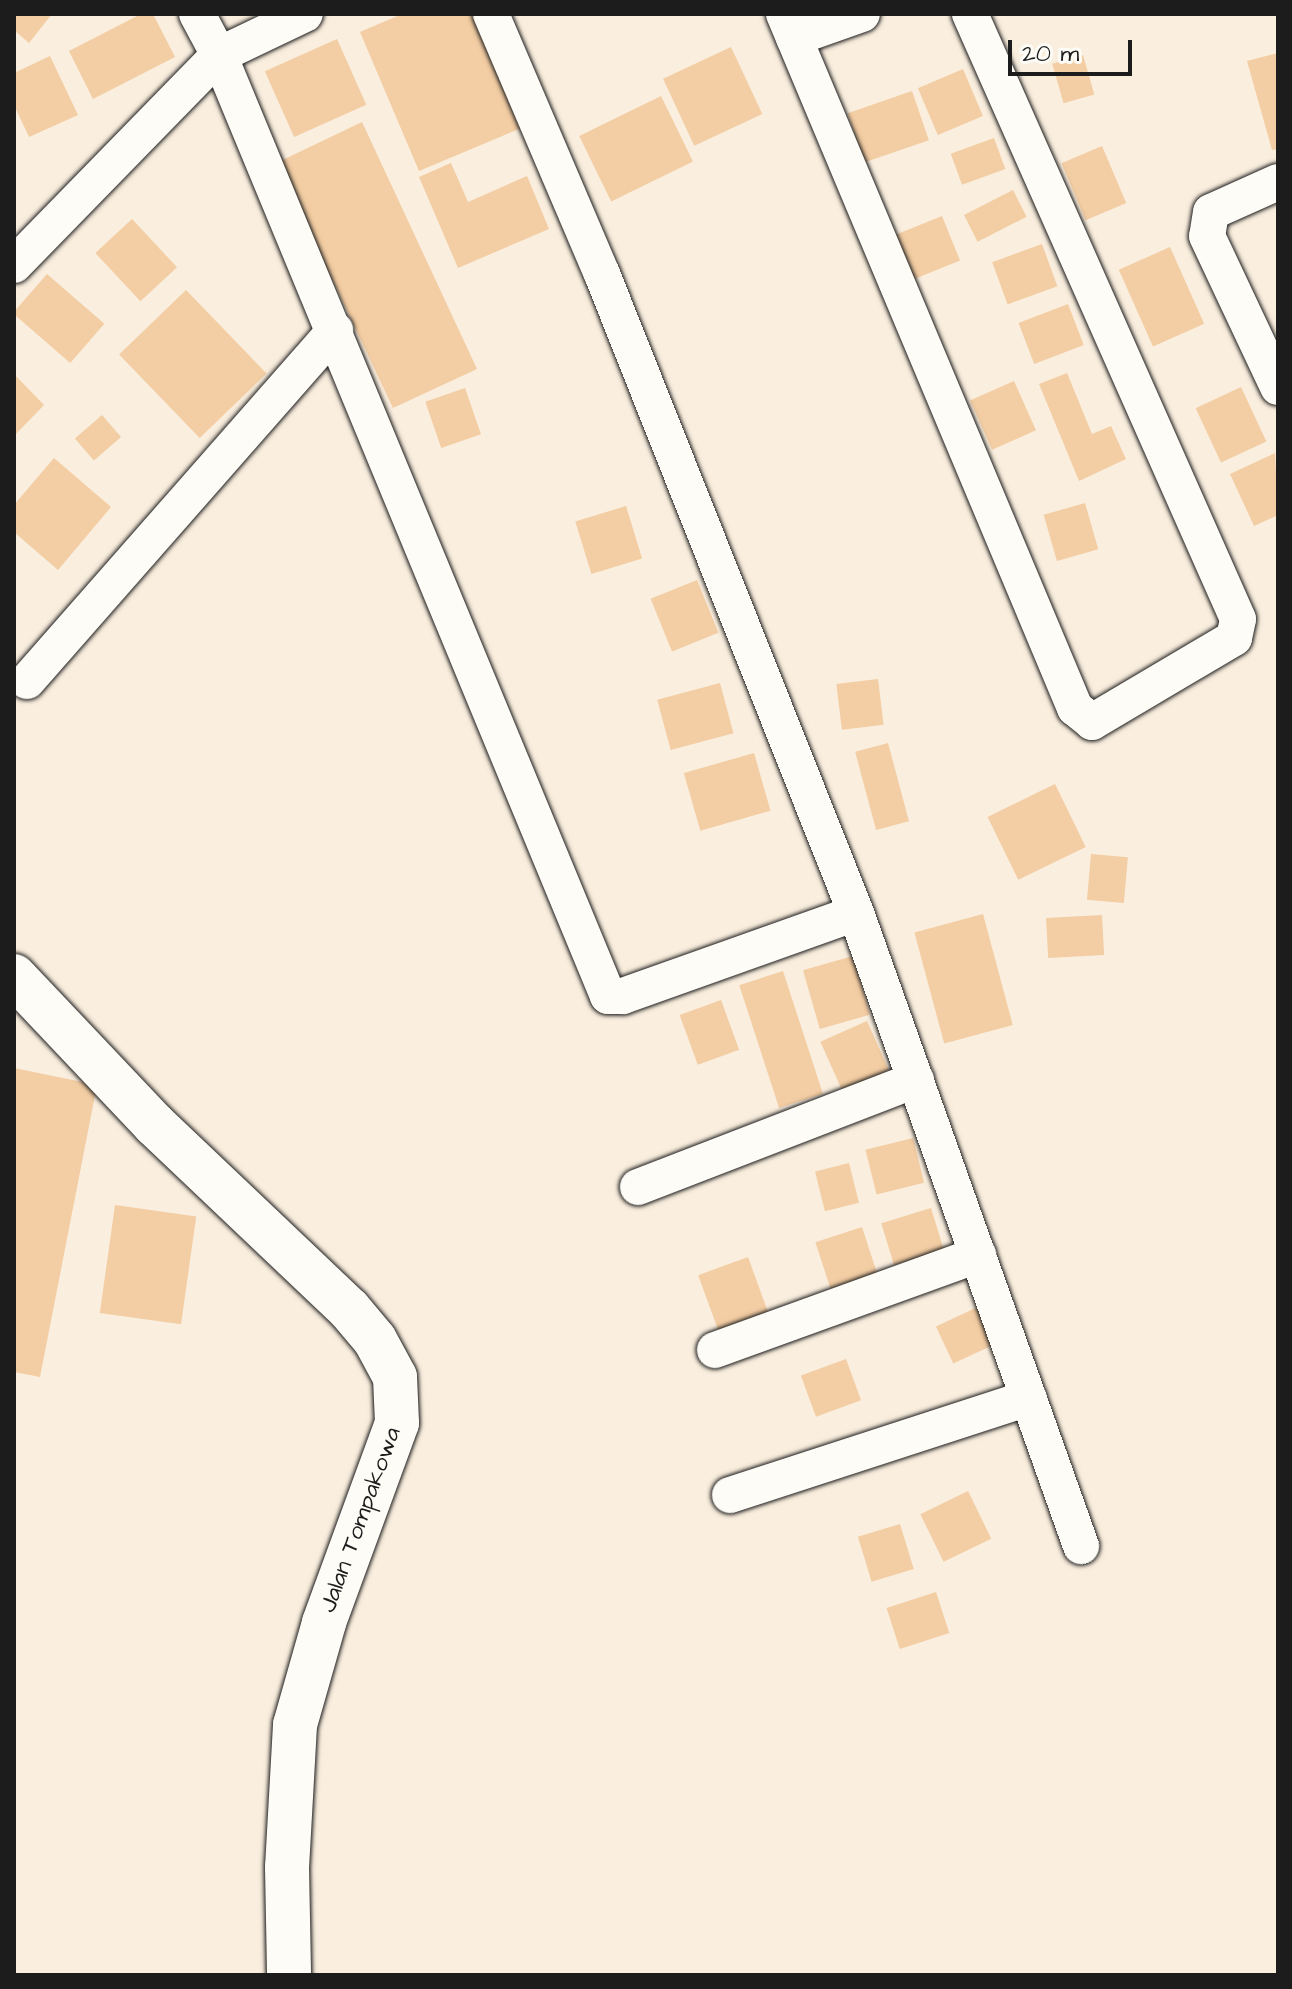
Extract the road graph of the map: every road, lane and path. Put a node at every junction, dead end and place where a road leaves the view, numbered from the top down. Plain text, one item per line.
1 (197, 14) edge
2 (305, 14) edge
3 (491, 14) edge
4 (862, 14) edge
5 (970, 14) edge
6 (789, 26) edge
7 (219, 55) junction
8 (1278, 182) edge
9 (14, 265) edge
10 (335, 330) junction
11 (1278, 387) edge
12 (27, 681) dead end
13 (856, 913) junction
14 (14, 976) edge
15 (916, 1080) junction
16 (638, 1187) dead end
17 (978, 1255) junction
18 (715, 1350) dead end
19 (1029, 1398) junction
20 (730, 1495) dead end
21 (1081, 1546) dead end
22 (289, 1975) edge

1 - 7 street
2 - 7 street
3 - 13 street
4 - 6 street
5 - 6 street
7 - 9 street
7 - 10 street
8 - 11 street
10 - 12 street
10 - 13 street
13 - 15 street
14 - 22 street, Jalan Tompakowa
15 - 16 street
15 - 17 street
17 - 18 street
17 - 19 street
19 - 20 street
19 - 21 street

